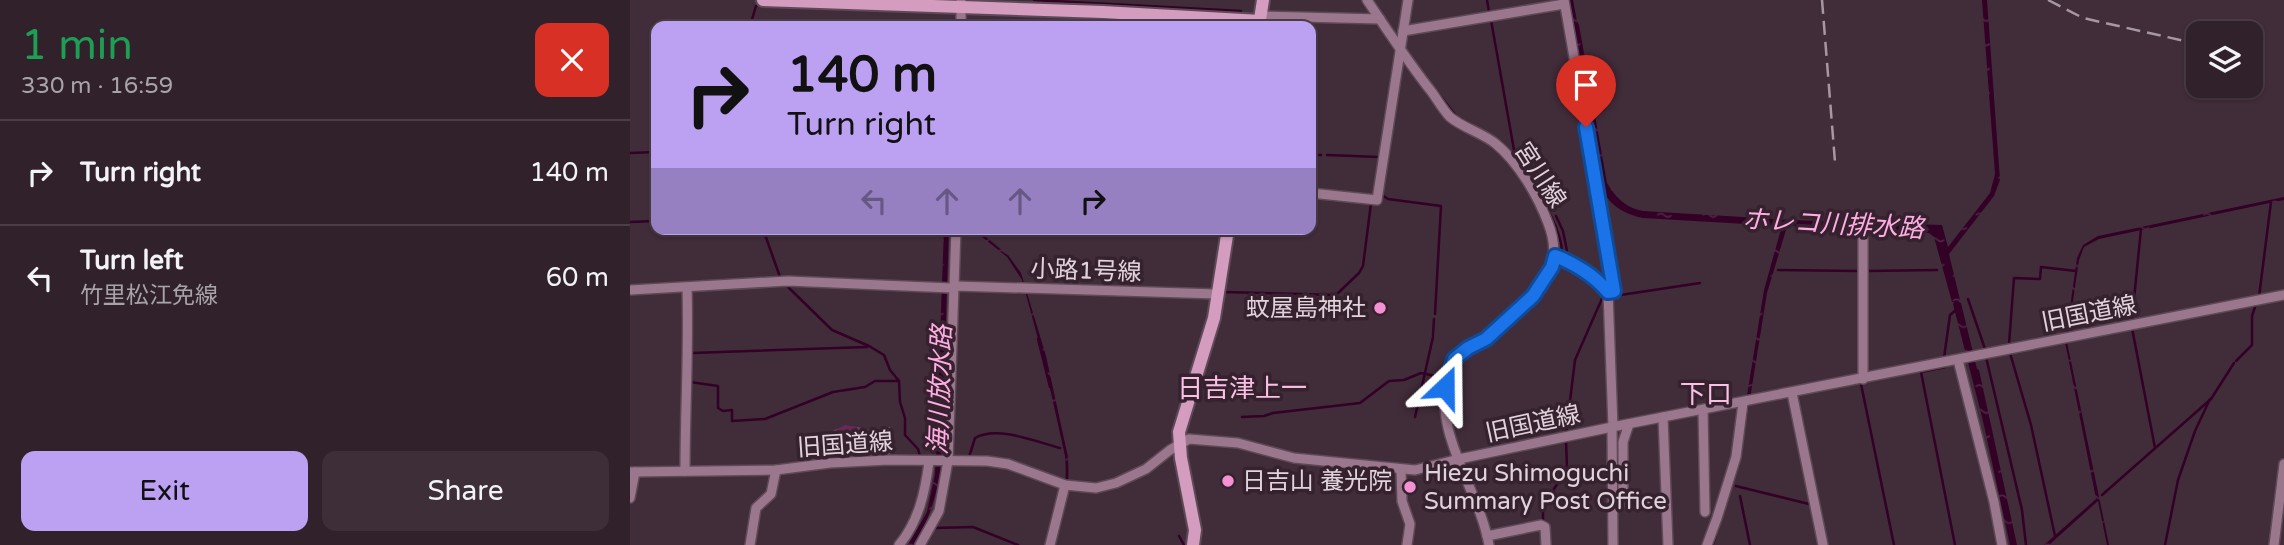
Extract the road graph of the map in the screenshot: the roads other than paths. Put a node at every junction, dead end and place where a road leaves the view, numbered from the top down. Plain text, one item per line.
1 (763, 0) edge
2 (1263, 0) edge
3 (1367, 0) edge
4 (1408, 0) edge
5 (1564, 2) edge
6 (961, 3) edge
7 (1380, 19) junction
8 (961, 21) edge
9 (1259, 21) edge
10 (1403, 31) junction
11 (1400, 51) junction
12 (1316, 194) edge
13 (1863, 233) dead end
14 (956, 235) edge
15 (1227, 235) edge
16 (1555, 256) junction
17 (953, 287) junction
18 (687, 288) junction
19 (630, 290) edge
20 (1608, 292) junction
21 (1217, 294) junction
22 (2284, 295) edge
23 (1961, 359) junction
24 (1863, 379) junction
25 (1792, 393) junction
26 (1743, 403) junction
27 (1703, 410) junction
28 (1663, 417) junction
29 (1629, 424) junction
30 (1613, 427) junction
31 (1179, 444) junction
32 (1459, 459) junction
33 (938, 461) junction
34 (2284, 464) edge
35 (776, 470) junction
36 (1401, 470) junction
37 (685, 471) junction
38 (632, 472) edge
39 (1065, 485) junction
40 (630, 498) edge
41 (1666, 504) junction
42 (1705, 512) dead end
43 (1488, 540) edge
44 (750, 545) edge
45 (899, 545) edge
46 (920, 545) edge
47 (1050, 545) edge
48 (1193, 545) edge
49 (1406, 545) edge
50 (1546, 545) edge
51 (1613, 545) edge
52 (1668, 545) edge
53 (1707, 545) edge
54 (1823, 545) edge
55 (2002, 545) edge
56 (2274, 545) edge

1 - 6 street
2 - 9 street
3 - 7 street, 宮川線
4 - 10 street
5 - 10 street
5 - 20 street
6 - 8 street
6 - 9 street
7 - 9 street
7 - 11 street, 宮川線
10 - 11 street
11 - 12 street
11 - 16 street, 宮川線
13 - 24 street
14 - 17 street
15 - 21 street
16 - 20 street
16 - 32 street
17 - 18 street, 小路1号線
17 - 21 street, 小路1号線
17 - 33 street
18 - 19 street, 小路1号線
18 - 37 street
20 - 30 street
21 - 31 street
22 - 23 street, 旧国道線
23 - 24 street, 旧国道線
23 - 55 street
24 - 25 street, 旧国道線
25 - 26 street, 旧国道線
25 - 54 street
26 - 27 street, 旧国道線
26 - 53 street
27 - 28 street, 旧国道線
27 - 42 street
28 - 29 street, 旧国道線
28 - 41 street
29 - 30 street, 旧国道線
29 - 41 street
30 - 32 street, 旧国道線
30 - 51 street
31 - 36 street, 旧国道線
31 - 39 street, 旧国道線
31 - 48 street
32 - 36 street, 旧国道線
32 - 43 street
33 - 35 street, 旧国道線
33 - 39 street, 旧国道線
33 - 45 street
33 - 46 street
34 - 56 street
35 - 37 street, 旧国道線
35 - 44 street
36 - 49 street
37 - 38 street, 旧国道線
38 - 40 street
39 - 47 street
41 - 52 street
43 - 50 street

